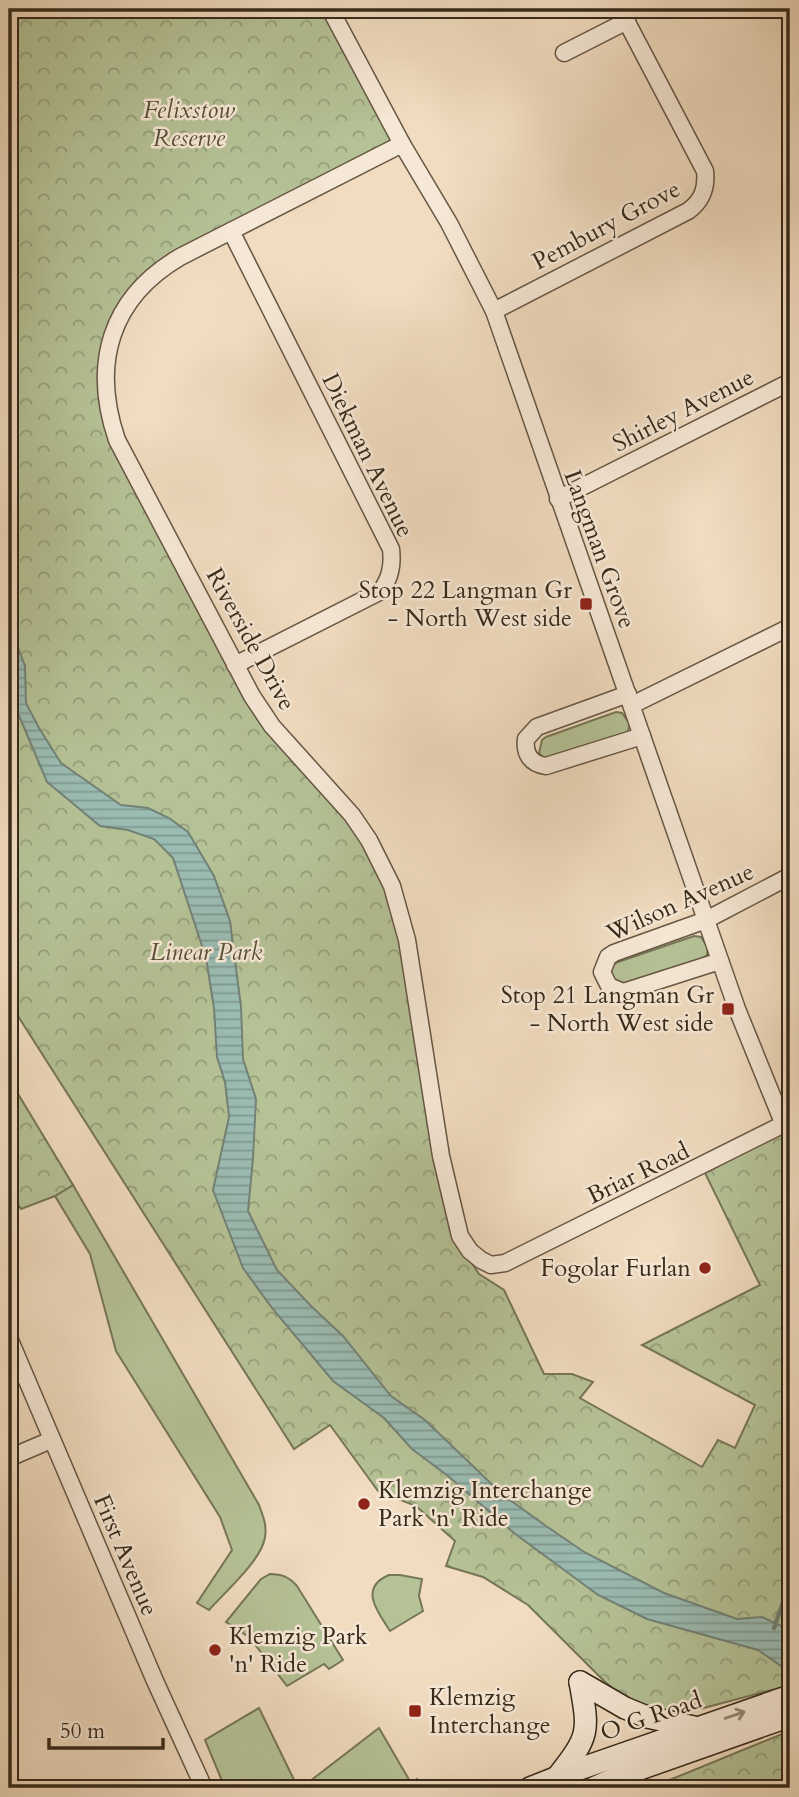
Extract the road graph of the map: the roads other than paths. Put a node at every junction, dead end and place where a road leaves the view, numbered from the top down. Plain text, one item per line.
1 (330, 9) edge
2 (624, 15) edge
3 (564, 53) dead end
4 (402, 144) junction
5 (231, 231) junction
6 (494, 311) junction
7 (790, 382) edge
8 (558, 499) junction
9 (790, 627) edge
10 (235, 664) junction
11 (630, 700) junction
12 (642, 736) junction
13 (790, 876) edge
14 (706, 920) junction
15 (720, 961) junction
16 (787, 1123) edge
17 (505, 1264) joint
18 (9, 1338) edge
19 (51, 1440) junction
20 (9, 1458) edge
21 (790, 1706) edge
22 (696, 1728) junction
23 (629, 1762) junction
24 (557, 1777) junction
25 (204, 1788) edge
26 (530, 1788) edge
27 (593, 1788) edge

1 - 4 street, Langman Grove
2 - 3 street
2 - 6 street, Pembury Grove
4 - 5 street, Riverside Drive
4 - 6 street, Langman Grove
5 - 10 street, Riverside Drive
5 - 10 street, Diekman Avenue
6 - 8 street, Langman Grove
7 - 8 street, Shirley Avenue
8 - 11 street, Langman Grove
9 - 11 street
10 - 17 street, Riverside Drive
11 - 12 street, Langman Grove
11 - 12 street
12 - 14 street, Langman Grove
13 - 14 street, Wilson Avenue
14 - 15 street, Langman Grove
14 - 15 street, Wilson Avenue
15 - 16 street, Langman Grove
16 - 17 street, Briar Road
18 - 19 street, First Avenue
19 - 20 street
19 - 25 street, First Avenue
22 -> 21 main road, O G Road
21 - 23 main road, O G Road
22 - 23 main road, O G Road
22 - 24 main road
23 - 24 main road, O G Road
23 - 27 main road, O G Road
24 - 26 main road, O G Road

